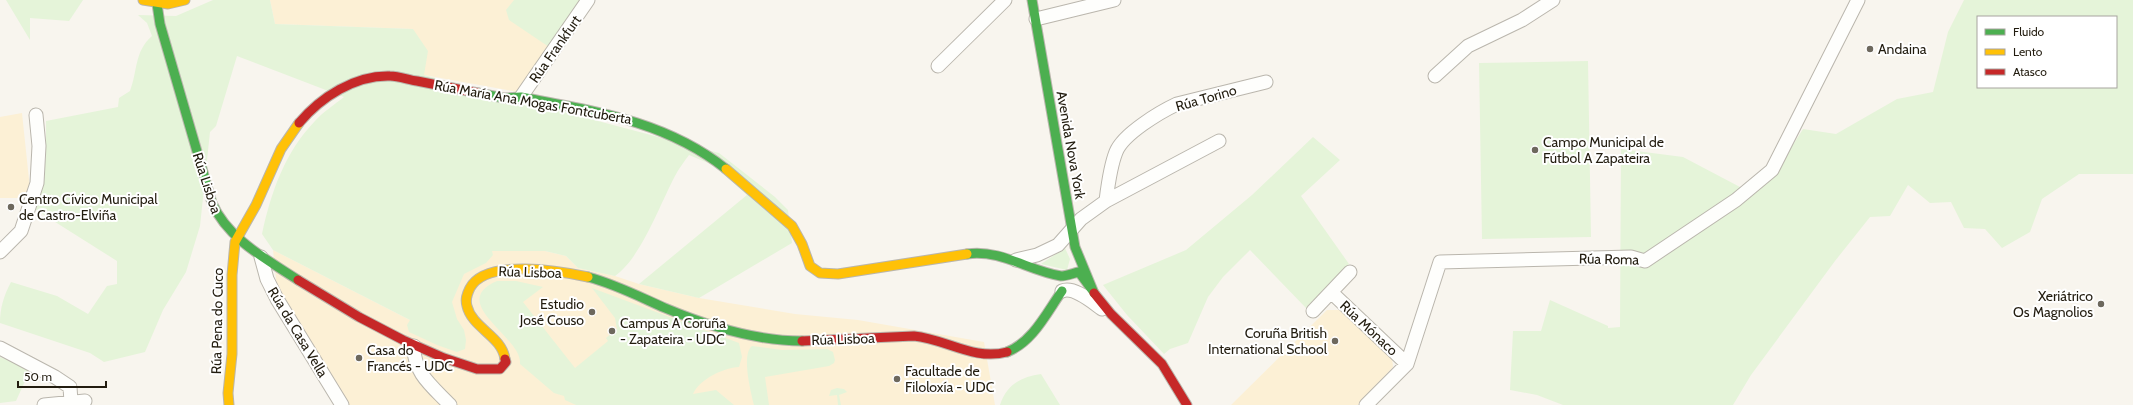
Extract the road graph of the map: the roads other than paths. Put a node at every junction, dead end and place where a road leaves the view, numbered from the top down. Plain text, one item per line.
1 (143, 0) edge
2 (185, 0) edge
3 (588, 0) edge
4 (1005, 0) edge
5 (1032, 0) edge
6 (1114, 0) edge
7 (1552, 0) edge
8 (1858, 0) edge
9 (157, 4) junction
10 (1036, 19) junction
11 (938, 66) dead end
12 (1435, 76) dead end
13 (1266, 82) dead end
14 (521, 97) junction
15 (36, 115) dead end
16 (1218, 141) dead end
17 (1106, 201) junction
18 (1072, 229) junction
19 (238, 238) junction
20 (0, 252) edge
21 (261, 256) junction
22 (1016, 260) junction
23 (1350, 272) dead end
24 (1073, 274) junction
25 (1062, 291) junction
26 (1093, 291) junction
27 (1331, 292) junction
28 (1313, 310) dead end
29 (1111, 314) junction
30 (414, 346) junction
31 (0, 348) edge
32 (1407, 364) junction
33 (71, 402) junction
34 (88, 404) edge
35 (44, 405) edge
36 (229, 405) edge
37 (342, 405) edge
38 (450, 405) edge
39 (1187, 405) edge
40 (1366, 405) edge

1 - 9 street
2 - 9 street
3 - 14 street, Rúa Frankfurt
4 - 11 street
5 - 10 street, Avenida Nova York
6 - 10 street
7 - 12 street
8 - 32 street, Rúa Roma
9 - 19 street, Rúa Lisboa
10 - 18 street, Avenida Nova York
13 - 17 street, Rúa Torino
14 - 19 street, Rúa María Ana Mogas Fontcuberta
14 - 22 street, Rúa María Ana Mogas Fontcuberta
15 - 20 street
16 - 17 street
17 - 18 street
18 - 22 street
18 - 26 street, Avenida Nova York
19 - 21 street, Rúa Lisboa
19 - 36 street, Rúa Pena do Cuco
21 - 30 street, Rúa Lisboa
21 - 37 street, Rúa da Casa Vella
22 - 24 street, Rúa María Ana Mogas Fontcuberta
23 - 27 street, Rúa Mónaco
24 - 25 street, Rúa Lisboa
24 - 26 street, Avenida Nova York
25 - 29 street
25 - 30 street, Rúa Lisboa
26 - 29 street, Avenida Nova York
27 - 28 street, Rúa Mónaco
27 - 32 street, Rúa Mónaco
29 - 39 street, Avenida Nova York
30 - 38 street
31 - 33 street
32 - 40 street, Rúa Roma
33 - 34 street
33 - 35 street

